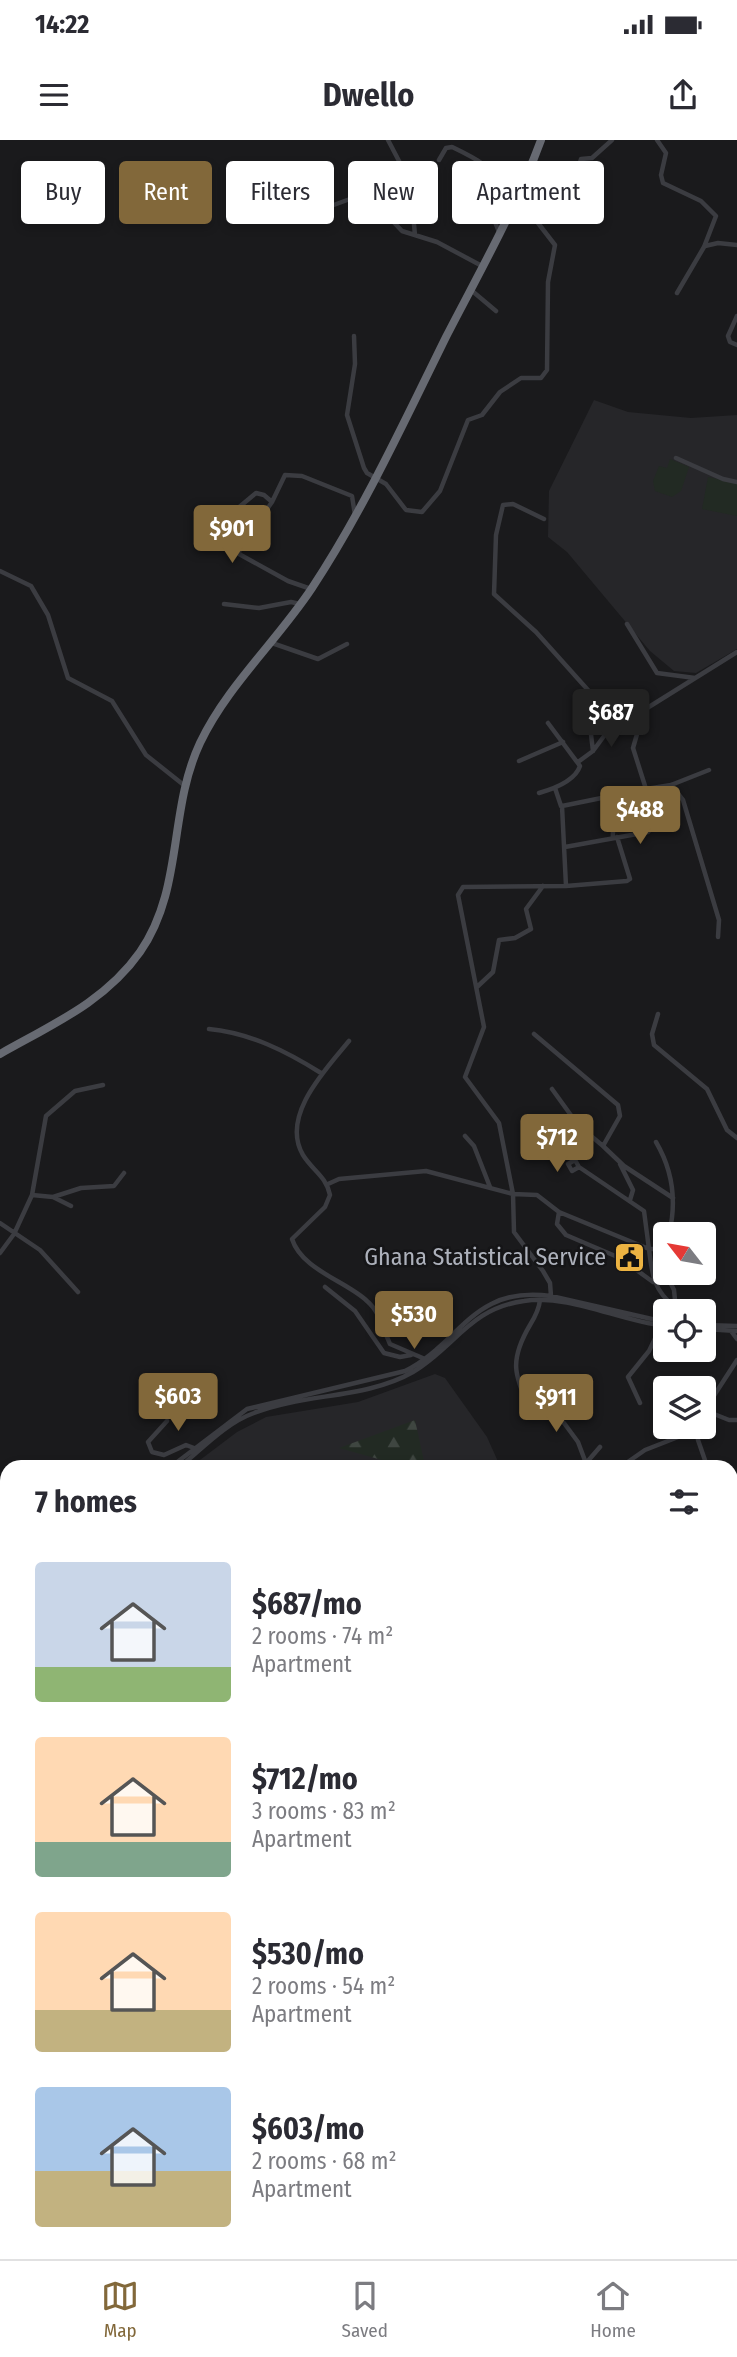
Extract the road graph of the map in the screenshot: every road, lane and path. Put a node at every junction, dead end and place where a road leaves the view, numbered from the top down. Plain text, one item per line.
1 (388, 140) edge
2 (541, 140) edge
3 (612, 140) edge
4 (657, 140) edge
5 (439, 160) dead end
6 (533, 161) edge
7 (581, 161) edge
8 (334, 206) edge
9 (504, 224) edge
10 (536, 224) edge
11 (499, 232) junction
12 (415, 235) junction
13 (737, 245) edge
14 (704, 247) junction
15 (482, 266) junction
16 (471, 289) junction
17 (677, 293) dead end
18 (496, 311) dead end
19 (737, 316) edge
20 (354, 337) dead end
21 (737, 345) edge
22 (676, 458) dead end
23 (376, 479) junction
24 (737, 482) edge
25 (272, 502) junction
26 (356, 516) junction
27 (218, 517) dead end
28 (544, 519) dead end
29 (0, 571) edge
30 (311, 589) junction
31 (224, 604) dead end
32 (301, 604) junction
33 (627, 624) dead end
34 (272, 643) junction
35 (347, 644) dead end
36 (737, 652) edge
37 (696, 679) junction
38 (605, 706) junction
39 (644, 710) junction
40 (622, 713) junction
41 (548, 723) dead end
42 (563, 742) junction
43 (593, 751) junction
44 (519, 761) dead end
45 (578, 762) junction
46 (709, 770) dead end
47 (671, 785) junction
48 (185, 786) junction
49 (555, 788) junction
50 (646, 789) junction
51 (539, 793) dead end
52 (628, 793) junction
53 (561, 807) junction
54 (615, 837) junction
55 (565, 847) junction
56 (544, 886) junction
57 (566, 886) junction
58 (718, 937) dead end
59 (476, 988) junction
60 (658, 1014) dead end
61 (209, 1029) dead end
62 (534, 1034) dead end
63 (349, 1041) dead end
64 (0, 1054) edge
65 (321, 1073) junction
66 (103, 1085) dead end
67 (552, 1089) dead end
68 (465, 1136) dead end
69 (737, 1138) edge
70 (656, 1142) dead end
71 (603, 1146) junction
72 (619, 1162) junction
73 (579, 1167) dead end
74 (124, 1173) dead end
75 (328, 1184) junction
76 (490, 1188) junction
77 (513, 1194) junction
78 (32, 1195) junction
79 (52, 1197) junction
80 (673, 1198) junction
81 (630, 1200) junction
82 (71, 1206) dead end
83 (559, 1212) junction
84 (670, 1222) edge
85 (0, 1223) edge
86 (14, 1234) junction
87 (649, 1249) junction
88 (653, 1249) edge
89 (0, 1253) edge
90 (653, 1282) joint
91 (325, 1287) dead end
92 (78, 1292) dead end
93 (551, 1296) junction
94 (540, 1300) junction
95 (653, 1322) edge
96 (653, 1322) edge
97 (716, 1328) edge
98 (735, 1329) edge
99 (737, 1339) edge
100 (653, 1343) edge
101 (411, 1355) junction
102 (427, 1359) junction
103 (737, 1360) edge
104 (716, 1392) edge
105 (640, 1403) dead end
106 (716, 1415) edge
107 (737, 1420) edge
108 (167, 1422) dead end
109 (670, 1439) edge
110 (699, 1439) edge
111 (600, 1447) dead end
112 (194, 1448) junction
113 (179, 1460) edge
114 (188, 1460) edge
115 (585, 1460) edge
116 (590, 1460) edge
117 (631, 1460) edge
118 (705, 1460) edge

1 - 12 street
2 - 6 highway
3 - 7 street
4 - 14 street
5 - 11 street
8 - 12 street
9 - 11 highway
10 - 23 street
11 - 15 highway
12 - 15 street
13 - 14 street
14 - 17 street
15 - 16 highway
16 - 18 street
16 - 23 highway
19 - 21 street
20 - 23 street
22 - 24 street
23 - 26 highway
25 - 26 street
25 - 27 street
25 - 30 street
26 - 30 highway
28 - 38 street
29 - 48 street
30 - 32 highway
31 - 32 street
32 - 34 highway
33 - 37 street
34 - 35 street
34 - 48 highway
36 - 37 street
37 - 39 street
38 - 40 street
38 - 43 street
39 - 40 street
39 - 50 street
40 - 43 street
41 - 42 street
42 - 44 street
42 - 45 street
43 - 45 street
45 - 49 street
46 - 47 street
47 - 50 street
47 - 58 street
48 - 64 highway
49 - 51 street
49 - 53 street
50 - 52 street
50 - 54 street
52 - 53 street
52 - 54 street
53 - 55 street
54 - 55 street
54 - 57 street
55 - 57 street
56 - 57 street
56 - 59 street
56 - 59 street
59 - 77 street
60 - 69 street
61 - 65 street
62 - 71 street
63 - 65 street
65 - 75 street
66 - 78 street
67 - 71 street
68 - 76 street
70 - 80 street
71 - 72 street
72 - 80 street
72 - 81 street
73 - 81 street
74 - 79 street
75 - 76 street
75 - 101 street
76 - 77 street
77 - 83 street
77 - 93 street
78 - 79 street
78 - 86 street
79 - 82 street
80 - 84 street
81 - 87 street
83 - 87 street
83 - 90 street
85 - 86 street
86 - 89 street
86 - 92 street
87 - 88 street
87 - 90 street
91 - 101 street
93 - 95 street
93 - 102 street
94 - 96 street
94 - 102 street
94 - 115 street
97 - 98 street
98 - 99 street
100 - 105 street
101 - 102 street
102 - 112 street
102 - 114 street
103 - 104 street
106 - 107 street
108 - 112 street
109 - 117 street
110 - 118 street
111 - 116 street
112 - 113 street

